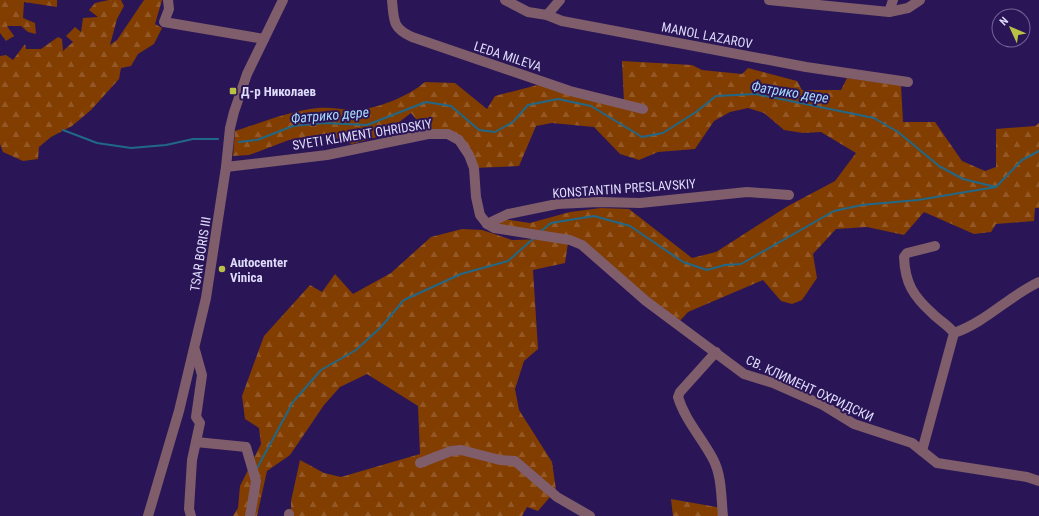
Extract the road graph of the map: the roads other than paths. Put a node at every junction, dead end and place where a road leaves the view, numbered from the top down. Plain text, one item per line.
1 (168, 0) edge
2 (282, 0) edge
3 (392, 0) edge
4 (505, 0) edge
5 (560, 0) edge
6 (770, 0) edge
7 (893, 0) edge
8 (920, 0) edge
9 (889, 12) junction
10 (547, 15) junction
11 (264, 39) junction
12 (908, 82) dead end
13 (643, 109) dead end
14 (226, 167) junction
15 (789, 195) dead end
16 (487, 224) junction
17 (935, 246) dead end
18 (1039, 282) edge
19 (954, 333) junction
20 (195, 348) junction
21 (716, 352) junction
22 (196, 442) junction
23 (922, 451) junction
24 (420, 463) dead end
25 (1039, 481) edge
26 (148, 516) edge
27 (191, 516) edge
28 (250, 516) edge
29 (590, 516) edge
30 (723, 516) edge

1 - 11 street
2 - 11 street, TSAR BORIS III
3 - 13 street, LEDA MILEVA
4 - 10 street, MANOL LAZAROV
5 - 10 street
6 - 9 street
7 - 9 street
8 - 9 street
10 - 12 street, MANOL LAZAROV
11 - 14 street, TSAR BORIS III
14 - 16 street, SVETI KLIMENT OHRIDSKIY
14 - 20 street, TSAR BORIS III
15 - 16 street, KONSTANTIN PRESLAVSKIY
16 - 21 street, СВ. КЛИМЕНТ ОХРИДСКИ
17 - 19 street
18 - 19 street
19 - 23 street
20 - 22 street
20 - 26 street, TSAR BORIS III
21 - 23 street, СВ. КЛИМЕНТ ОХРИДСКИ
21 - 30 street
22 - 27 street
22 - 28 street
23 - 25 street, СВ. КЛИМЕНТ ОХРИДСКИ
24 - 29 street

